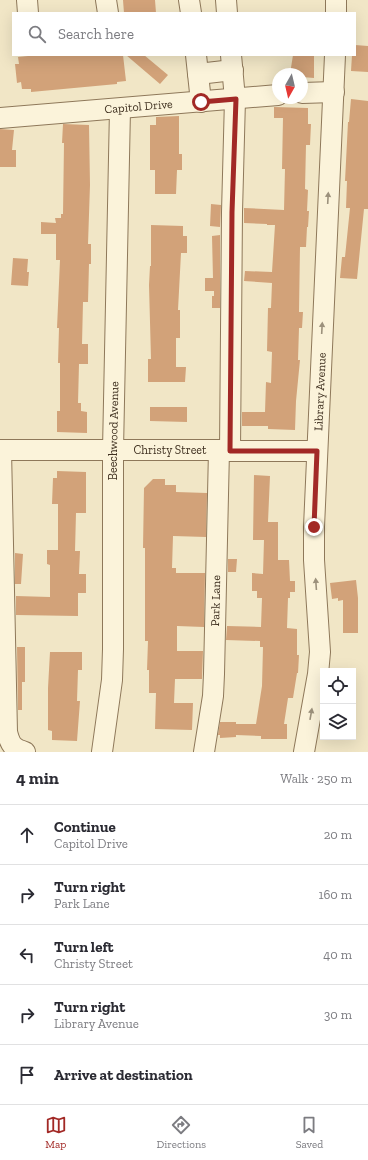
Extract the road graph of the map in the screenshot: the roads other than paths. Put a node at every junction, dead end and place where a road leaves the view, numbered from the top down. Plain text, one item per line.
1 (27, 0) edge
2 (106, 0) edge
3 (189, 0) edge
4 (226, 0) edge
5 (336, 0) edge
6 (28, 12) edge
7 (108, 12) edge
8 (191, 12) edge
9 (227, 12) edge
10 (336, 12) edge
11 (335, 56) edge
12 (232, 63) edge
13 (197, 64) edge
14 (334, 92) junction
15 (308, 93) edge
16 (272, 96) edge
17 (236, 99) junction
18 (201, 102) junction
19 (120, 109) junction
20 (0, 118) edge
21 (1, 450) edge
22 (113, 450) junction
23 (224, 450) junction
24 (317, 451) junction
25 (17, 748) edge
26 (102, 752) edge
27 (204, 752) edge
28 (304, 752) edge

1 - 6 street
2 - 7 street
3 - 8 street
4 - 9 street
5 - 10 street
11 - 14 street, Library Avenue
12 - 13 street
12 - 17 street, Park Lane
13 - 18 street
14 - 15 street
24 -> 14 street, Library Avenue
16 - 17 street, Capitol Drive
17 - 18 street, Capitol Drive
17 - 23 street, Park Lane
18 - 19 street, Capitol Drive
19 - 20 street, Capitol Drive
19 - 22 street, Beechwood Avenue
21 - 22 street, Christy Street
21 - 25 street
22 - 23 street, Christy Street
22 - 26 street, Beechwood Avenue
23 - 24 street, Christy Street
23 - 27 street, Park Lane
28 -> 24 street, Library Avenue

